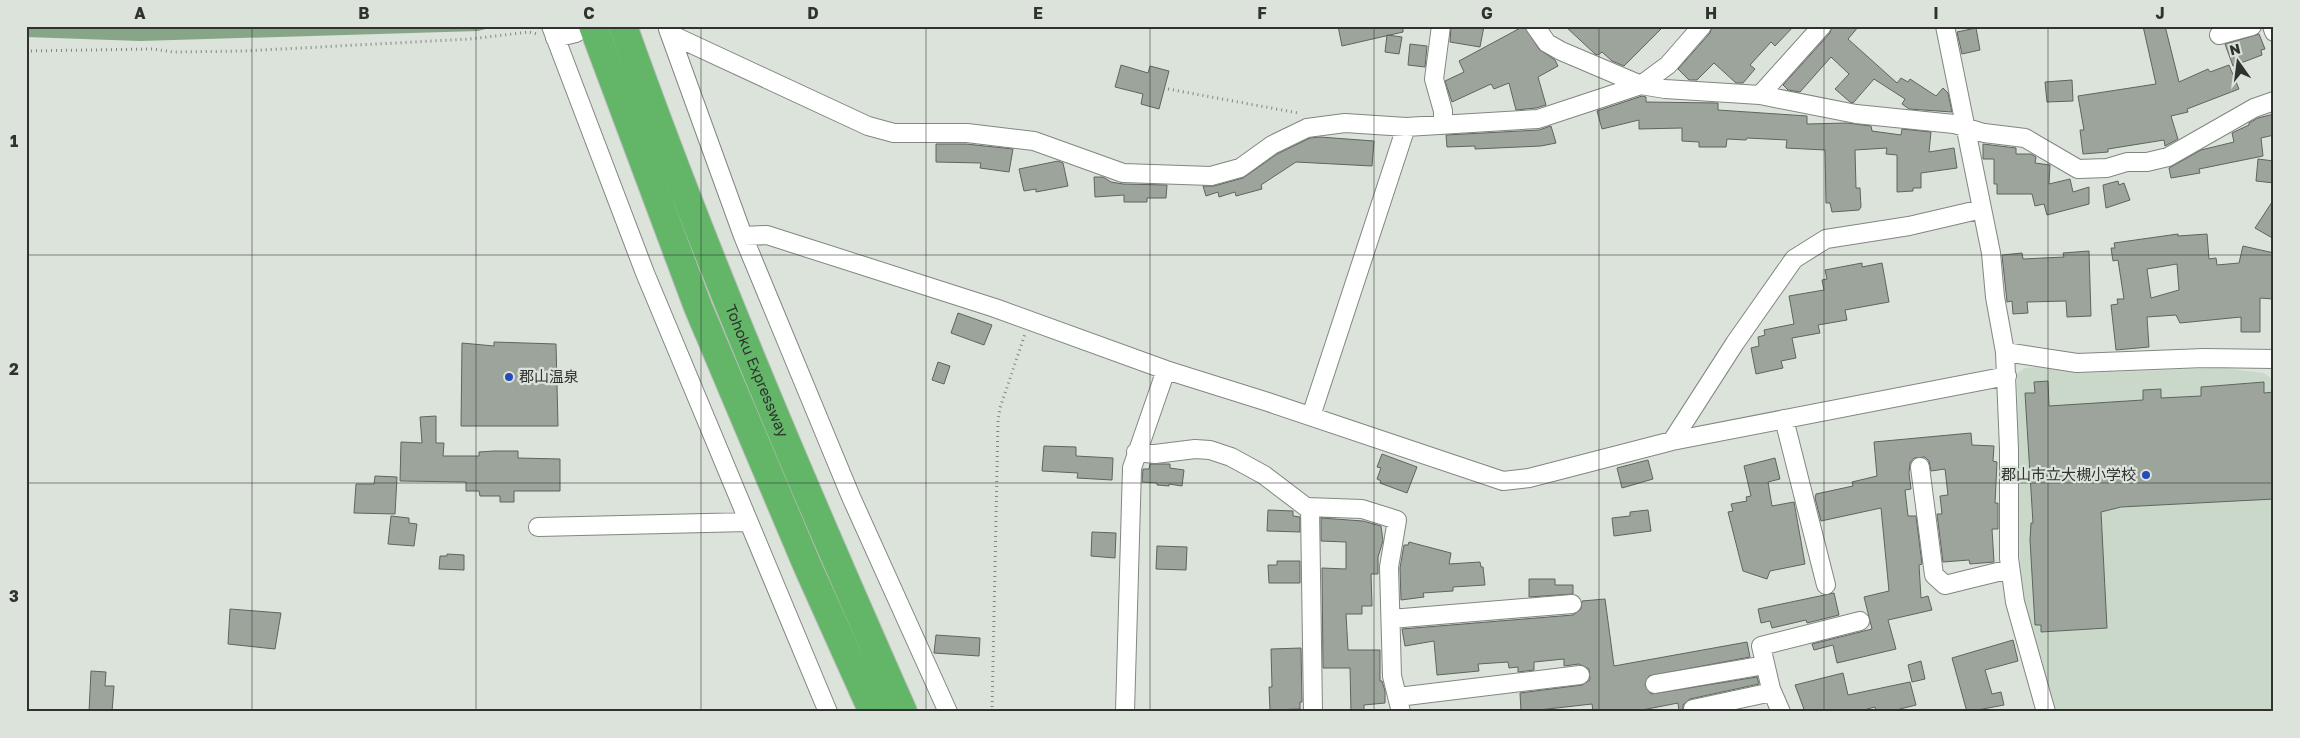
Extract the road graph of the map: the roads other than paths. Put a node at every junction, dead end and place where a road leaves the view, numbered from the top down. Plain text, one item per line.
1 (622, 26) edge
2 (1441, 26) edge
3 (1535, 26) edge
4 (1702, 26) edge
5 (1822, 26) edge
6 (1946, 26) edge
7 (2252, 26) edge
8 (2272, 26) edge
9 (584, 30) edge
10 (669, 30) edge
11 (553, 32) edge
12 (2274, 32) edge
13 (2219, 35) dead end
14 (1640, 85) junction
15 (1760, 95) junction
16 (2274, 101) edge
17 (1443, 125) junction
18 (1406, 127) junction
19 (1966, 129) junction
20 (1982, 209) junction
21 (743, 236) junction
22 (2005, 352) junction
23 (2274, 359) edge
24 (1166, 370) junction
25 (2007, 376) junction
26 (1311, 416) junction
27 (1784, 419) junction
28 (1672, 441) junction
29 (1136, 452) junction
30 (1920, 467) dead end
31 (1310, 507) junction
32 (748, 522) junction
33 (538, 527) dead end
34 (2010, 569) junction
35 (1826, 585) dead end
36 (1572, 604) dead end
37 (1390, 619) junction
38 (1860, 621) dead end
39 (1765, 665) junction
40 (1580, 675) dead end
41 (1655, 684) dead end
42 (1772, 692) junction
43 (1399, 705) edge
44 (1694, 709) dead end
45 (828, 712) edge
46 (873, 712) edge
47 (903, 712) edge
48 (948, 712) edge
49 (1125, 712) edge
50 (1313, 712) edge
51 (1781, 712) edge
52 (2046, 712) edge

1 - 47 highway, Tohoku Expressway
2 - 17 street
3 - 14 street
4 - 14 street
5 - 15 street
6 - 19 street
7 - 13 street
8 - 12 street
9 - 11 street
9 - 46 highway, Tohoku Expressway
10 - 18 street
10 - 21 street
11 - 32 street
14 - 15 street
14 - 17 street
15 - 19 street
16 - 19 street
17 - 18 street
18 - 26 street
19 - 20 street
20 - 22 street
20 - 28 street
21 - 24 street
21 - 48 street
22 - 23 street
22 - 25 street
24 - 26 street
24 - 29 street
25 - 27 street
25 - 34 street
26 - 28 street
27 - 28 street
27 - 35 street
29 - 31 street
29 - 49 street
30 - 34 street
31 - 37 street
31 - 50 street
32 - 33 street
32 - 45 street
34 - 52 street
36 - 37 street
37 - 43 street
38 - 39 street
39 - 41 street
39 - 42 street
40 - 43 street
42 - 44 street
42 - 51 street

